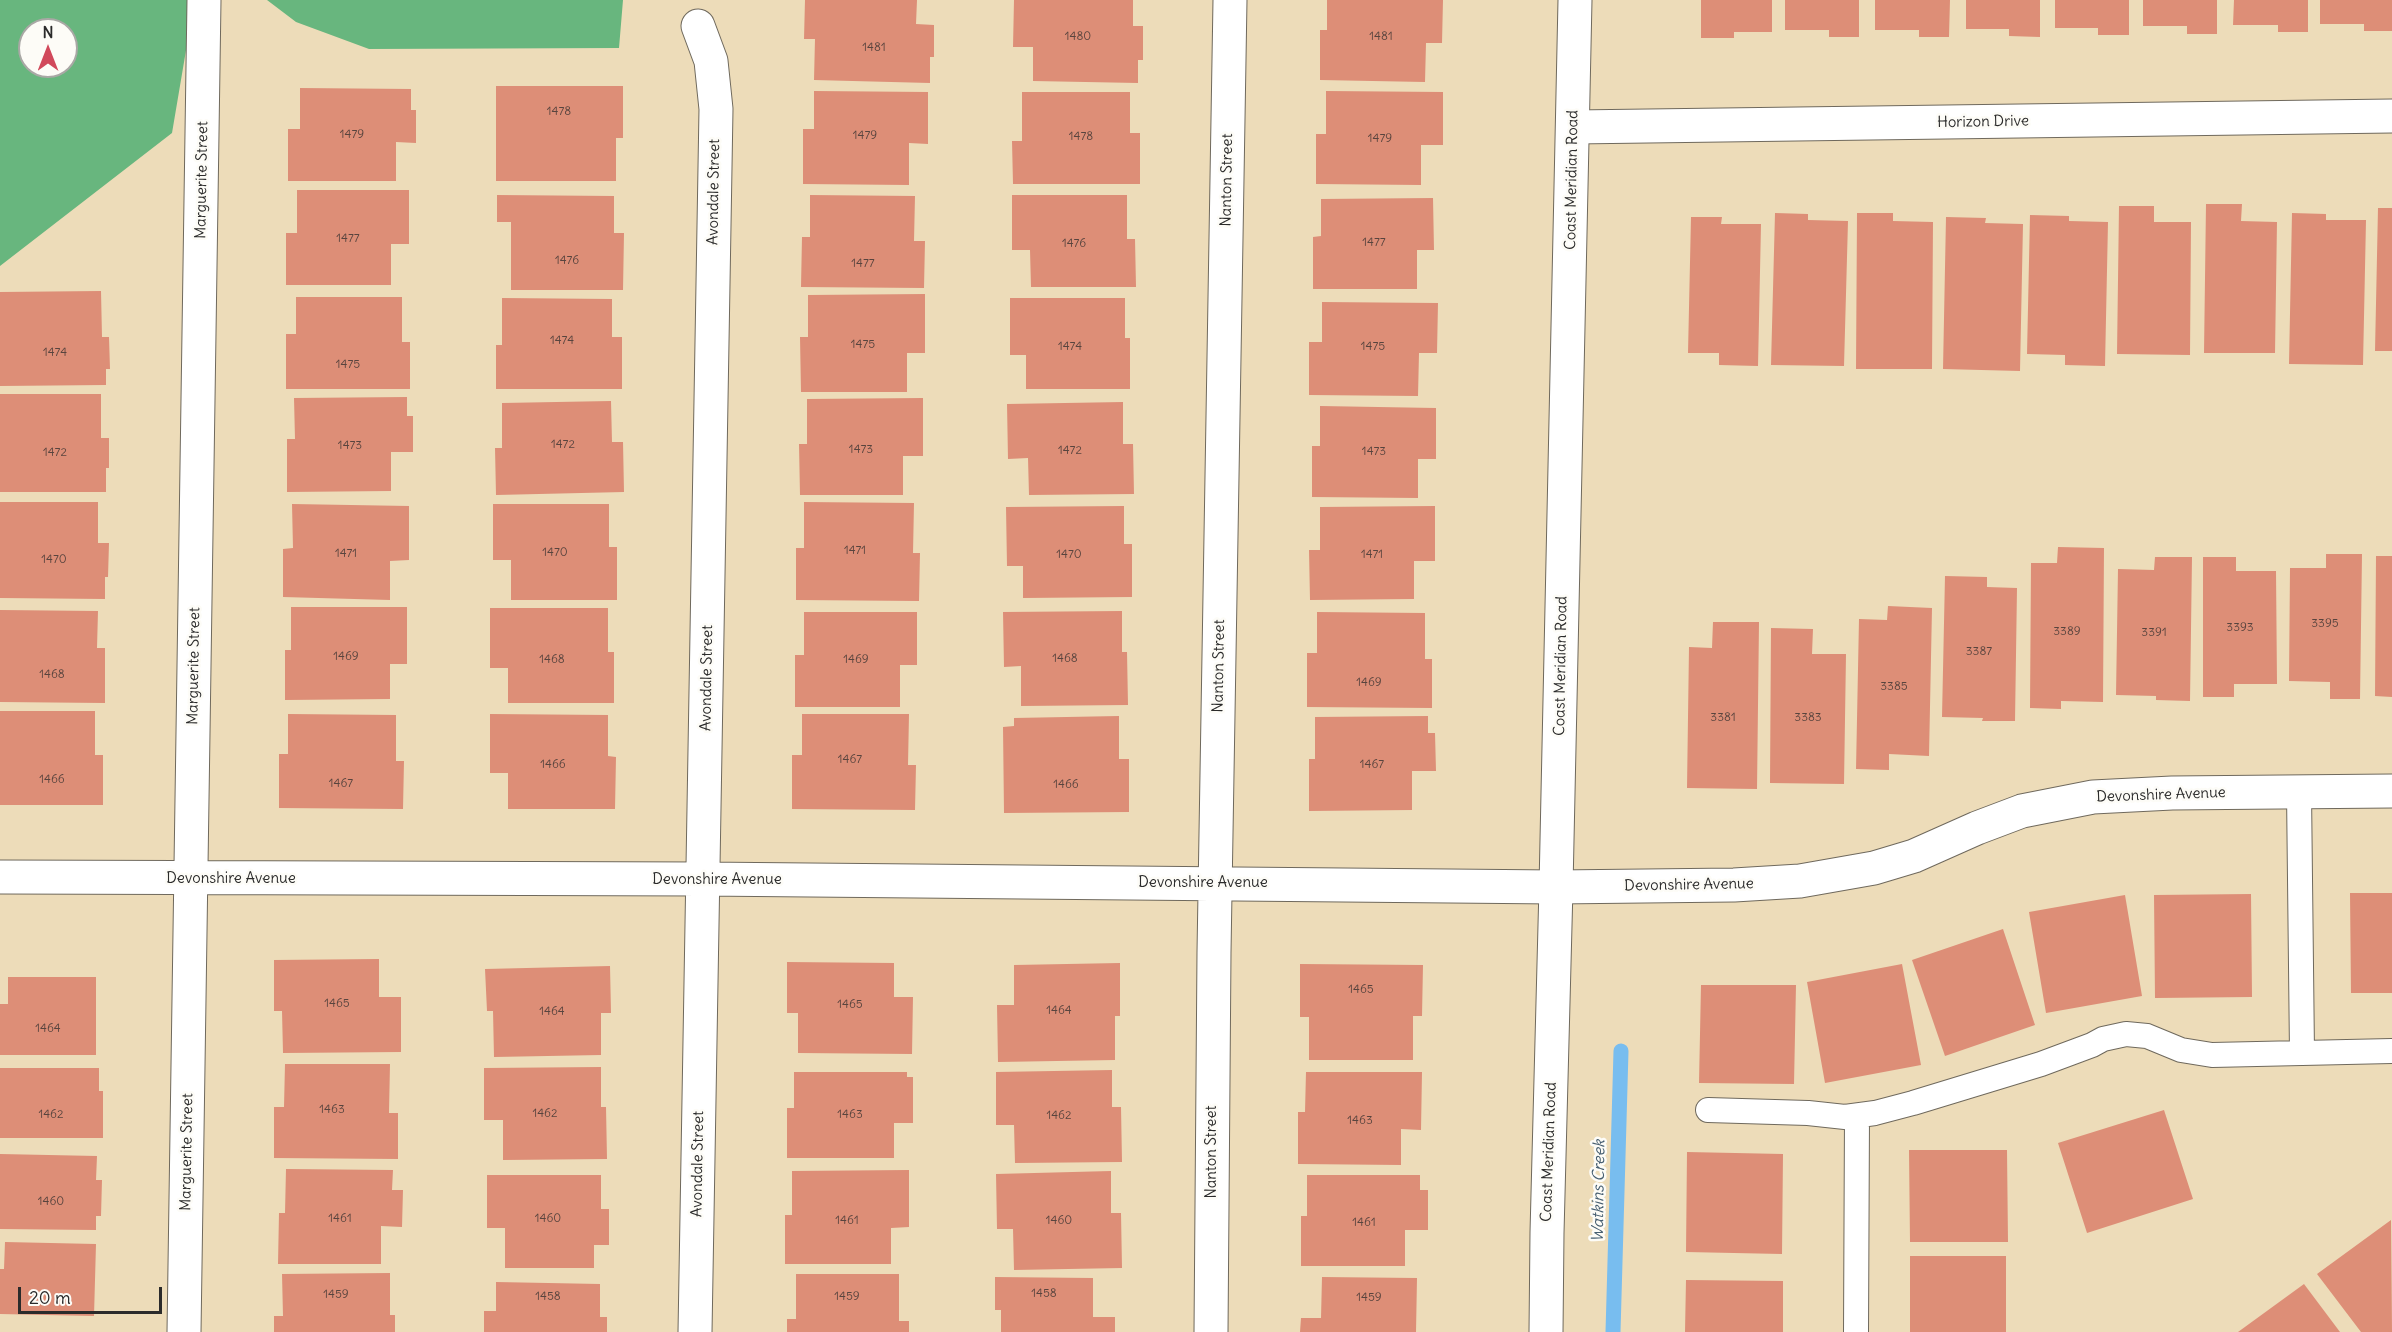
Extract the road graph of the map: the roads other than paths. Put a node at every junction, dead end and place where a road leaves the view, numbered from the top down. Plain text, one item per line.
1 (204, 0) edge
2 (1230, 0) edge
3 (1575, 0) edge
4 (698, 26) dead end
5 (2392, 116) edge
6 (1574, 127) junction
7 (2392, 791) edge
8 (2299, 792) junction
9 (0, 877) edge
10 (191, 878) junction
11 (703, 879) junction
12 (1215, 883) junction
13 (1556, 887) junction
14 (2392, 1051) edge
15 (2302, 1053) junction
16 (1708, 1110) dead end
17 (1857, 1116) junction
18 (184, 1332) edge
19 (695, 1332) edge
20 (1211, 1332) edge
21 (1546, 1332) edge
22 (1856, 1332) edge

1 - 10 street, Marguerite Street
2 - 12 street, Nanton Street
3 - 6 street, Coast Meridian Road
4 - 11 street, Avondale Street
5 - 6 street, Horizon Drive
6 - 13 street, Coast Meridian Road
7 - 8 street, Devonshire Avenue
8 - 13 street, Devonshire Avenue
8 - 15 lane
9 - 10 street, Devonshire Avenue
10 - 11 street, Devonshire Avenue
10 - 18 street, Marguerite Street
11 - 12 street, Devonshire Avenue
11 - 19 street, Avondale Street
12 - 13 street, Devonshire Avenue
12 - 20 street, Nanton Street
13 - 21 street, Coast Meridian Road
14 - 15 lane
15 - 17 lane
16 - 17 lane
17 - 22 lane

